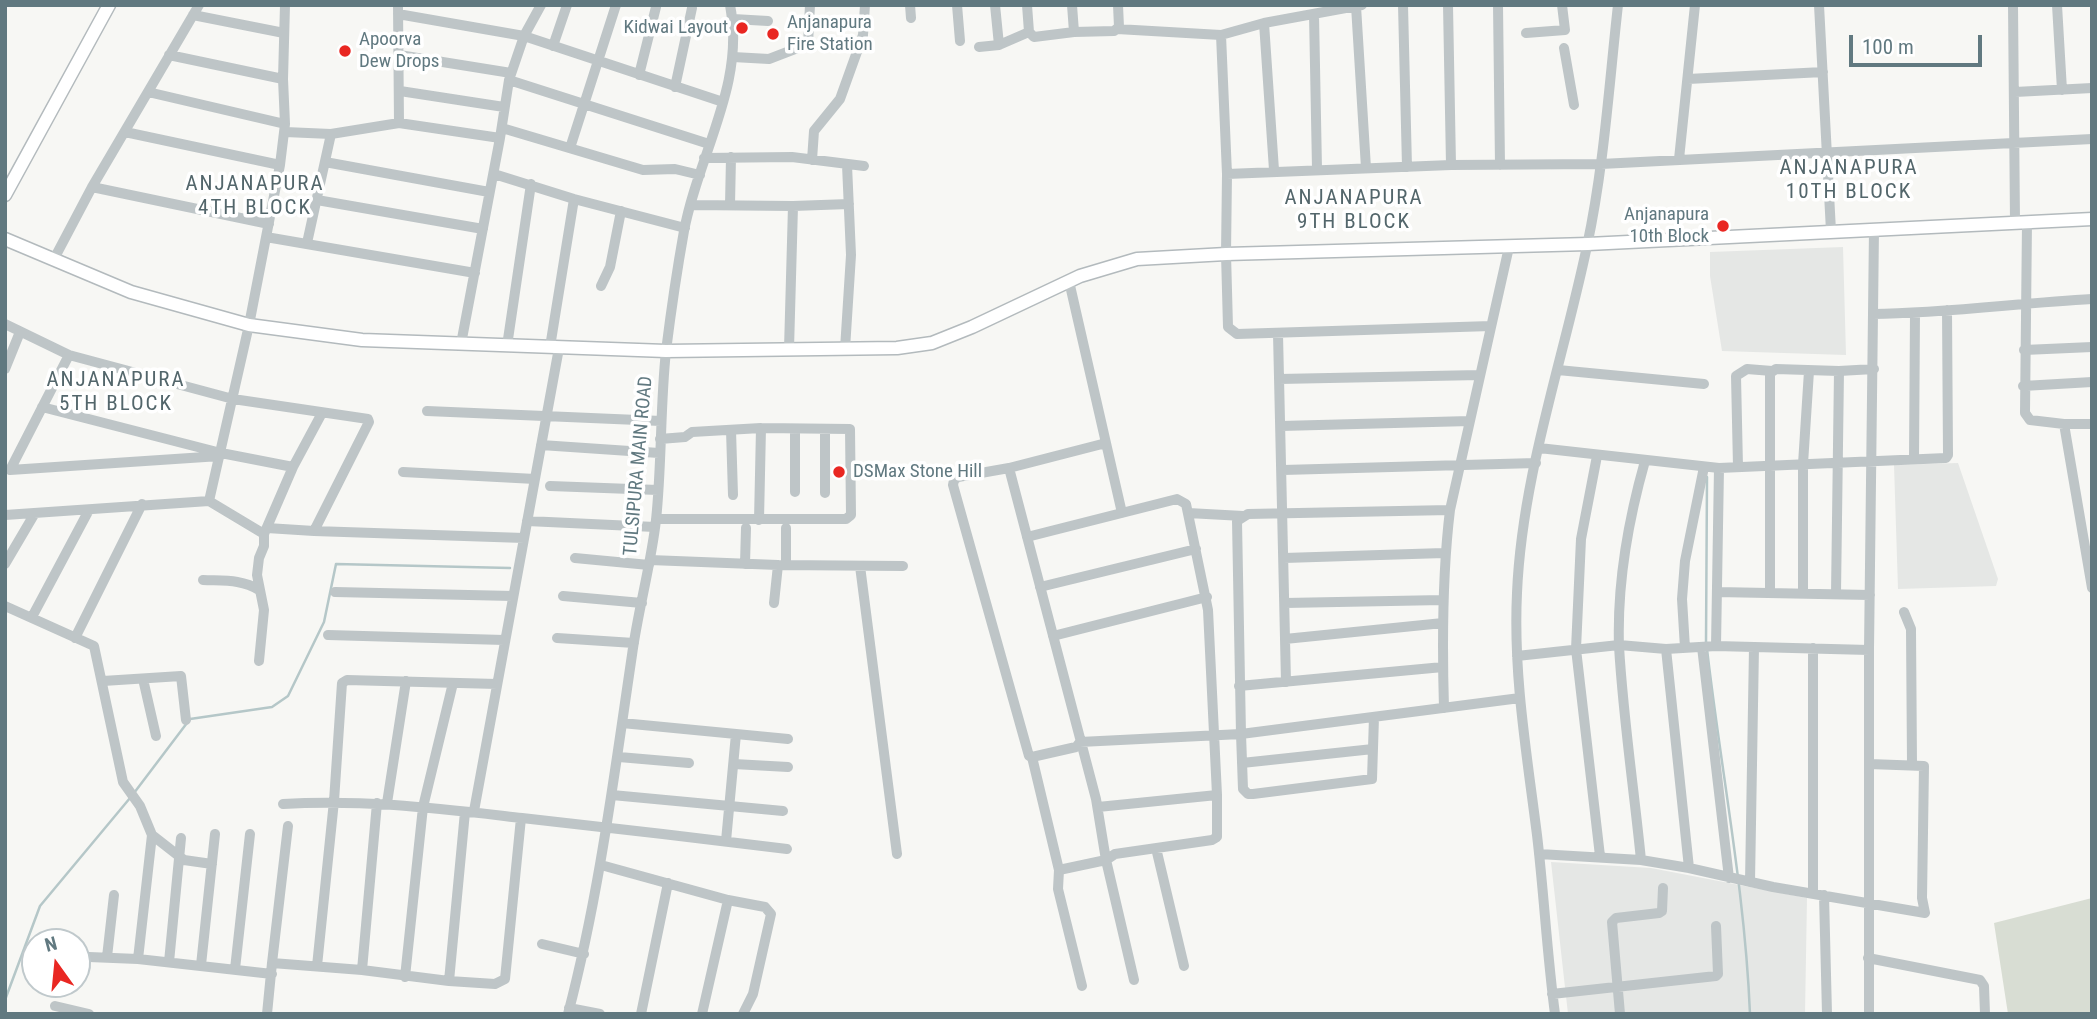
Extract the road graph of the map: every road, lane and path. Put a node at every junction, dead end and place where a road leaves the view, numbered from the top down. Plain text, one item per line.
1 (109, 5) edge
2 (285, 5) edge
3 (567, 5) edge
4 (616, 5) edge
5 (730, 5) edge
6 (810, 5) edge
7 (865, 5) edge
8 (910, 5) edge
9 (957, 5) edge
10 (995, 5) edge
11 (1027, 5) edge
12 (1072, 5) edge
13 (1118, 5) edge
14 (1403, 5) edge
15 (1448, 5) edge
16 (1498, 5) edge
17 (1562, 5) edge
18 (1618, 5) edge
19 (1695, 5) edge
20 (1819, 5) edge
21 (2013, 5) edge
22 (2057, 5) edge
23 (537, 6) edge
24 (1359, 6) edge
25 (656, 7) dead end
26 (692, 8) dead end
27 (196, 10) edge
28 (398, 10) edge
29 (1314, 14) junction
30 (911, 18) dead end
31 (733, 19) junction
32 (768, 21) dead end
33 (1264, 23) junction
34 (1117, 29) junction
35 (1029, 32) junction
36 (1074, 32) junction
37 (284, 33) junction
38 (1526, 33) dead end
39 (1220, 35) junction
40 (524, 36) junction
41 (960, 41) dead end
42 (999, 45) junction
43 (553, 46) junction
44 (979, 47) dead end
45 (1564, 48) dead end
46 (169, 55) junction
47 (399, 55) junction
48 (733, 57) junction
49 (597, 62) junction
50 (1823, 72) junction
51 (639, 75) junction
52 (510, 76) junction
53 (283, 79) junction
54 (1688, 79) junction
55 (675, 86) junction
56 (2092, 88) edge
57 (400, 90) junction
58 (2062, 90) junction
59 (148, 92) junction
60 (2015, 92) junction
61 (723, 102) junction
62 (583, 105) junction
63 (1574, 105) dead end
64 (504, 107) junction
65 (400, 123) junction
66 (285, 128) junction
67 (125, 132) junction
68 (501, 133) junction
69 (331, 134) junction
70 (2092, 139) edge
71 (2013, 143) junction
72 (709, 144) junction
73 (570, 148) junction
74 (1828, 153) junction
75 (731, 157) junction
76 (704, 158) junction
77 (1679, 159) junction
78 (812, 160) junction
79 (326, 162) junction
80 (1601, 164) junction
81 (280, 165) junction
82 (848, 165) junction
83 (1451, 165) junction
84 (1500, 165) junction
85 (864, 166) dead end
86 (1407, 167) junction
87 (1366, 168) junction
88 (1317, 169) junction
89 (1273, 170) junction
90 (11, 171) edge
91 (494, 174) junction
92 (1227, 174) junction
93 (700, 175) junction
94 (531, 184) junction
95 (92, 187) junction
96 (489, 192) junction
97 (5, 195) edge
98 (574, 199) junction
99 (317, 200) junction
100 (849, 204) junction
101 (691, 205) junction
102 (730, 205) junction
103 (793, 206) junction
104 (621, 211) junction
105 (2092, 219) edge
106 (2021, 222) junction
107 (269, 224) junction
108 (685, 228) junction
109 (483, 229) junction
110 (1874, 229) junction
111 (1831, 231) junction
112 (266, 237) junction
113 (5, 239) edge
114 (307, 243) junction
115 (1588, 244) junction
116 (1509, 247) junction
117 (1226, 254) junction
118 (54, 259) junction
119 (475, 273) junction
120 (1069, 281) junction
121 (601, 286) dead end
122 (2092, 299) edge
123 (2025, 302) junction
124 (1947, 310) junction
125 (1915, 313) junction
126 (1873, 314) junction
127 (5, 324) edge
128 (249, 324) junction
129 (1491, 326) junction
130 (20, 332) junction
131 (1278, 334) junction
132 (461, 344) junction
133 (508, 346) junction
134 (2092, 347) edge
135 (555, 348) junction
136 (789, 349) junction
137 (845, 349) junction
138 (2024, 350) junction
139 (666, 351) junction
140 (69, 355) junction
141 (5, 369) edge
142 (1874, 369) junction
143 (1558, 370) junction
144 (1772, 371) junction
145 (1809, 371) junction
146 (1839, 372) junction
147 (1480, 375) junction
148 (1279, 379) junction
149 (2092, 382) edge
150 (1704, 384) dead end
151 (2024, 386) junction
152 (233, 400) junction
153 (42, 407) junction
154 (427, 411) dead end
155 (322, 413) junction
156 (546, 417) junction
157 (661, 421) junction
158 (1470, 421) junction
159 (2092, 424) edge
160 (2064, 425) junction
161 (1281, 426) junction
162 (761, 428) junction
163 (795, 429) junction
164 (825, 429) junction
165 (731, 430) junction
166 (660, 439) junction
167 (1106, 443) junction
168 (541, 445) junction
169 (1539, 448) junction
170 (659, 453) junction
171 (220, 455) junction
172 (1597, 456) junction
173 (1872, 460) junction
174 (1914, 460) junction
175 (1645, 461) junction
176 (1838, 462) junction
177 (1536, 463) junction
178 (1459, 464) junction
179 (1803, 464) junction
180 (1771, 465) junction
181 (293, 467) junction
182 (1703, 467) junction
183 (1738, 467) junction
184 (1009, 468) junction
185 (1719, 468) junction
186 (1283, 470) junction
187 (403, 472) dead end
188 (8, 474) edge
189 (536, 479) junction
190 (550, 486) dead end
191 (658, 490) junction
192 (795, 492) dead end
193 (825, 493) dead end
194 (733, 495) dead end
195 (209, 501) junction
196 (142, 504) junction
197 (89, 510) junction
198 (1450, 510) junction
199 (35, 513) junction
200 (1122, 513) junction
201 (1188, 513) junction
202 (1283, 513) junction
203 (5, 514) edge
204 (1243, 516) junction
205 (759, 520) junction
206 (527, 521) junction
207 (656, 523) junction
208 (746, 528) dead end
209 (786, 528) dead end
210 (265, 531) junction
211 (314, 531) junction
212 (1027, 537) junction
213 (524, 538) junction
214 (1196, 549) junction
215 (1444, 553) junction
216 (575, 558) dead end
217 (1283, 558) junction
218 (650, 562) junction
219 (5, 564) edge
220 (745, 564) junction
221 (782, 565) junction
222 (860, 566) junction
223 (903, 566) dead end
224 (203, 580) dead end
225 (1040, 587) junction
226 (2092, 587) edge
227 (259, 590) junction
228 (335, 592) dead end
229 (1717, 592) junction
230 (1770, 593) junction
231 (1803, 593) junction
232 (1836, 594) junction
233 (1870, 595) junction
234 (513, 596) junction
235 (563, 596) dead end
236 (1207, 597) junction
237 (1443, 600) junction
238 (642, 603) junction
239 (774, 603) dead end
240 (1285, 603) junction
241 (5, 606) edge
242 (1904, 612) dead end
243 (32, 617) junction
244 (1443, 623) junction
245 (328, 635) dead end
246 (1053, 636) junction
247 (75, 638) junction
248 (558, 638) dead end
249 (1285, 639) junction
250 (504, 640) junction
251 (634, 643) junction
252 (1619, 645) junction
253 (1716, 646) junction
254 (1702, 647) junction
255 (1754, 647) junction
256 (1685, 648) junction
257 (1813, 648) junction
258 (1576, 649) junction
259 (1666, 649) junction
260 (1869, 650) junction
261 (1517, 656) junction
262 (259, 661) dead end
263 (1443, 667) junction
264 (143, 679) junction
265 (103, 681) junction
266 (406, 681) junction
267 (1286, 682) junction
268 (453, 683) junction
269 (497, 684) junction
270 (1239, 686) junction
271 (1520, 698) junction
272 (1444, 709) junction
273 (1374, 717) junction
274 (186, 720) dead end
275 (622, 723) junction
276 (736, 734) junction
277 (1215, 734) junction
278 (1241, 734) junction
279 (156, 736) dead end
280 (788, 739) dead end
281 (1080, 742) junction
282 (1373, 749) junction
283 (619, 757) junction
284 (1032, 757) junction
285 (689, 763) dead end
286 (1242, 763) junction
287 (734, 764) junction
288 (1869, 764) junction
289 (1912, 764) junction
290 (788, 767) dead end
291 (612, 795) junction
292 (1217, 795) junction
293 (334, 801) junction
294 (382, 803) junction
295 (283, 804) dead end
296 (731, 806) junction
297 (424, 807) junction
298 (1098, 807) junction
299 (783, 811) dead end
300 (469, 812) junction
301 (521, 818) junction
302 (288, 826) dead end
303 (607, 826) junction
304 (215, 834) dead end
305 (250, 834) dead end
306 (152, 835) junction
307 (181, 838) dead end
308 (726, 841) junction
309 (1156, 848) junction
310 (787, 849) dead end
311 (897, 854) dead end
312 (179, 855) junction
313 (1539, 855) junction
314 (1600, 856) junction
315 (1106, 860) junction
316 (1641, 860) junction
317 (212, 864) junction
318 (601, 865) junction
319 (1689, 868) junction
320 (1059, 870) junction
321 (1729, 878) junction
322 (1750, 882) junction
323 (668, 883) junction
324 (1662, 888) dead end
325 (1813, 893) junction
326 (114, 895) dead end
327 (1824, 895) junction
328 (728, 900) junction
329 (1869, 904) junction
330 (1716, 926) dead end
331 (542, 944) dead end
332 (584, 954) junction
333 (91, 957) edge
334 (107, 957) junction
335 (1868, 958) junction
336 (138, 959) junction
337 (169, 962) junction
338 (201, 965) junction
339 (1184, 965) dead end
340 (317, 966) junction
341 (235, 968) junction
342 (272, 969) junction
343 (362, 970) junction
344 (405, 977) junction
345 (1134, 980) dead end
346 (449, 981) junction
347 (1082, 986) dead end
348 (1617, 987) junction
349 (1552, 994) junction
350 (55, 1006) dead end
351 (569, 1011) edge
352 (89, 1014) edge
353 (267, 1014) edge
354 (600, 1014) edge
355 (641, 1014) edge
356 (702, 1014) edge
357 (743, 1014) edge
358 (1555, 1014) edge
359 (1620, 1014) edge
360 (1827, 1014) edge
361 (1868, 1014) edge
362 (1985, 1014) edge

1 - 90 main road
2 - 37 street
3 - 43 street
4 - 49 street
5 - 31 street, TULSIPURA MAIN ROAD
6 - 48 street
7 - 78 street
8 - 30 street
9 - 41 street
10 - 42 street
11 - 35 street
12 - 36 street
13 - 34 street
14 - 86 street
15 - 83 street
16 - 84 street
17 - 38 street
18 - 80 street
19 - 54 street
20 - 50 street
21 - 60 street
22 - 58 street
23 - 40 street
24 - 29 street
24 - 87 street
25 - 51 street
26 - 55 street
27 - 37 street
27 - 46 street
28 - 40 street
28 - 47 street
29 - 33 street
29 - 88 street
31 - 32 street
31 - 48 street, TULSIPURA MAIN ROAD
33 - 39 street
33 - 89 street
34 - 36 street
34 - 39 street
35 - 36 street
35 - 42 street
37 - 53 street
39 - 92 street
40 - 43 street
40 - 52 street
42 - 44 street
43 - 49 street
45 - 63 street
46 - 53 street
46 - 59 street
47 - 52 street
47 - 57 street
48 - 61 street, TULSIPURA MAIN ROAD
49 - 51 street
49 - 62 street
50 - 54 street
50 - 74 street
51 - 55 street
52 - 62 street
52 - 64 street
53 - 66 street
54 - 77 street
55 - 61 street
56 - 58 street
57 - 64 street
57 - 65 street
58 - 60 street
59 - 66 street
59 - 67 street
60 - 71 street
61 - 72 street, TULSIPURA MAIN ROAD
62 - 72 street
62 - 73 street
64 - 68 street
65 - 68 street
65 - 69 street
66 - 69 street
66 - 81 street
67 - 81 street
67 - 95 street
68 - 73 street
68 - 91 street
69 - 79 street
70 - 71 street
71 - 74 street
71 - 106 street
72 - 76 street, TULSIPURA MAIN ROAD
73 - 93 street
74 - 77 street
74 - 111 street
75 - 76 street
75 - 78 street
75 - 102 street
76 - 93 street, TULSIPURA MAIN ROAD
77 - 80 street
78 - 82 street
79 - 96 street
79 - 99 street
80 - 84 street
80 - 115 street
81 - 107 street
82 - 85 street
82 - 100 street
83 - 84 street
83 - 86 street
86 - 87 street
87 - 88 street
88 - 89 street
89 - 92 street
90 - 97 main road
91 - 94 street
91 - 96 street
92 - 117 street
93 - 101 street, TULSIPURA MAIN ROAD
94 - 98 street
94 - 133 street
95 - 107 street
95 - 118 street
96 - 109 street
98 - 104 street
98 - 135 street
99 - 109 street
99 - 114 street
100 - 103 street
100 - 137 street
101 - 102 street
101 - 108 street, TULSIPURA MAIN ROAD
102 - 103 street
103 - 136 street
104 - 108 street
104 - 121 street
105 - 106 main road
106 - 110 main road
106 - 123 street
107 - 112 street
108 - 139 street, TULSIPURA MAIN ROAD
109 - 119 street
110 - 111 main road
110 - 126 street
111 - 115 main road
112 - 114 street
112 - 128 street
113 - 118 main road
114 - 119 street
115 - 116 main road
115 - 143 street
116 - 117 main road
116 - 129 street
117 - 120 main road
117 - 131 street
118 - 128 main road
119 - 132 street
120 - 137 main road
120 - 167 street
122 - 123 street
123 - 124 street
123 - 138 street
124 - 125 street
124 - 174 street
125 - 126 street
125 - 174 street
126 - 142 street
127 - 130 street
128 - 132 main road
128 - 152 street
129 - 131 street
129 - 147 street
130 - 140 street
130 - 141 street
131 - 148 street
132 - 133 main road
133 - 135 main road
134 - 138 street
135 - 139 main road
135 - 156 street
136 - 137 main road
136 - 139 main road
138 - 151 street
139 - 157 street, TULSIPURA MAIN ROAD
140 - 152 street
140 - 153 street
142 - 146 street
142 - 173 street
143 - 150 street
143 - 169 street
144 - 145 street
144 - 180 street
144 - 183 street
145 - 146 street
145 - 179 street
146 - 176 street
147 - 148 street
147 - 158 street
148 - 161 street
149 - 151 street
151 - 160 street
152 - 155 street
152 - 171 street
153 - 171 street
153 - 188 street
154 - 156 street
155 - 181 street
155 - 211 street
156 - 157 street
156 - 168 street
157 - 166 street, TULSIPURA MAIN ROAD
158 - 161 street
158 - 178 street
159 - 160 street
160 - 226 street
161 - 186 street
162 - 163 street
162 - 165 street
162 - 205 street
163 - 164 street
163 - 192 street
164 - 193 street
164 - 205 street
165 - 166 street
165 - 194 street
166 - 170 street, TULSIPURA MAIN ROAD
167 - 184 street
167 - 200 street
168 - 170 street
168 - 189 street
169 - 172 street
169 - 177 street
170 - 191 street, TULSIPURA MAIN ROAD
171 - 181 street
171 - 188 street
171 - 195 street
172 - 175 street
172 - 258 street
173 - 174 street
173 - 176 street
173 - 233 street
175 - 182 street
175 - 252 street
176 - 179 street
176 - 232 street
177 - 178 street
177 - 261 street
178 - 186 street
178 - 198 street
179 - 180 street
179 - 231 street
180 - 183 street
180 - 230 street
181 - 210 street
182 - 185 street
182 - 256 street
183 - 185 street
184 - 212 street
184 - 284 street
185 - 229 street
186 - 202 street
187 - 189 street
189 - 206 street
190 - 191 street
191 - 207 street, TULSIPURA MAIN ROAD
195 - 196 street
195 - 210 street
196 - 197 street
196 - 247 street
197 - 199 street
197 - 243 street
198 - 202 street
198 - 215 street
199 - 203 street
199 - 219 street
200 - 201 street
200 - 212 street
201 - 204 street
201 - 214 street
202 - 204 street
202 - 217 street
204 - 270 street
205 - 207 street
206 - 207 street
206 - 213 street
207 - 218 street, TULSIPURA MAIN ROAD
208 - 220 street
209 - 221 street
210 - 211 street
210 - 227 street
211 - 213 street
212 - 225 street
213 - 234 street
214 - 225 street
214 - 236 street
215 - 217 street
215 - 237 street
216 - 218 street
217 - 240 street
218 - 220 street
218 - 238 street, TULSIPURA MAIN ROAD
220 - 221 street
221 - 222 street
221 - 239 street
222 - 223 street
222 - 311 street
224 - 227 street
225 - 246 street
227 - 262 street
228 - 234 street
229 - 230 street
229 - 253 street
230 - 231 street
231 - 232 street
232 - 233 street
233 - 260 street
234 - 250 street
235 - 238 street
236 - 246 street
236 - 277 street
237 - 240 street
237 - 244 street
238 - 251 street, TULSIPURA MAIN ROAD
240 - 249 street
241 - 243 street
242 - 289 street
243 - 247 street
244 - 249 street
244 - 263 street
245 - 250 street
246 - 281 street
247 - 265 street
248 - 251 street
249 - 267 street
250 - 269 street
251 - 275 street, TULSIPURA MAIN ROAD
252 - 258 street
252 - 259 street
252 - 316 street
253 - 254 street
253 - 255 street
254 - 256 street
254 - 321 street
255 - 257 street
255 - 322 street
256 - 259 street
257 - 260 street
257 - 325 street
258 - 261 street
258 - 314 street
259 - 319 street
260 - 288 street
261 - 271 street
263 - 267 street
263 - 272 street
264 - 265 street
264 - 274 street
264 - 279 street
265 - 306 street
266 - 268 street
266 - 293 street
266 - 294 street
267 - 270 street
268 - 269 street
268 - 297 street
269 - 300 street
270 - 278 street
271 - 272 street
271 - 313 street
272 - 273 street
273 - 278 street
273 - 282 street
275 - 276 street
275 - 283 street, TULSIPURA MAIN ROAD
276 - 280 street
276 - 287 street
277 - 278 street
277 - 281 street
277 - 292 street
278 - 286 street
281 - 284 street
281 - 298 street
282 - 286 street
282 - 286 street
283 - 285 street
283 - 291 street, TULSIPURA MAIN ROAD
284 - 320 street
287 - 290 street
287 - 296 street
288 - 289 street
288 - 329 street
289 - 329 street
291 - 296 street
291 - 303 street, TULSIPURA MAIN ROAD
292 - 298 street
292 - 309 street
293 - 294 street
293 - 295 street
293 - 340 street
294 - 297 street
294 - 343 street
296 - 299 street
296 - 308 street
297 - 300 street
297 - 344 street
298 - 315 street
300 - 301 street
300 - 346 street
301 - 303 street
301 - 346 street
302 - 342 street
303 - 308 street
303 - 318 street, TULSIPURA MAIN ROAD
304 - 317 street
305 - 341 street
306 - 312 street
306 - 336 street
307 - 312 street
308 - 310 street
309 - 315 street
309 - 339 street
312 - 317 street
312 - 337 street
313 - 314 street
313 - 349 street
314 - 316 street
315 - 320 street
315 - 345 street
316 - 319 street
317 - 338 street
318 - 323 street
318 - 332 street, TULSIPURA MAIN ROAD
319 - 321 street
320 - 347 street
321 - 322 street
322 - 325 street
323 - 328 street
323 - 355 street
324 - 348 street
325 - 327 street
326 - 334 street
327 - 329 street
327 - 360 street
328 - 356 street
328 - 357 street
329 - 335 street
330 - 348 street
331 - 332 street
332 - 351 street, TULSIPURA MAIN ROAD
333 - 334 street
334 - 336 street
335 - 361 street
335 - 362 street
336 - 337 street
337 - 338 street
338 - 341 street
340 - 342 street
340 - 343 street
341 - 342 street
342 - 353 street
343 - 344 street
344 - 346 street
348 - 349 street
348 - 359 street
349 - 358 street
350 - 352 street
351 - 354 street

